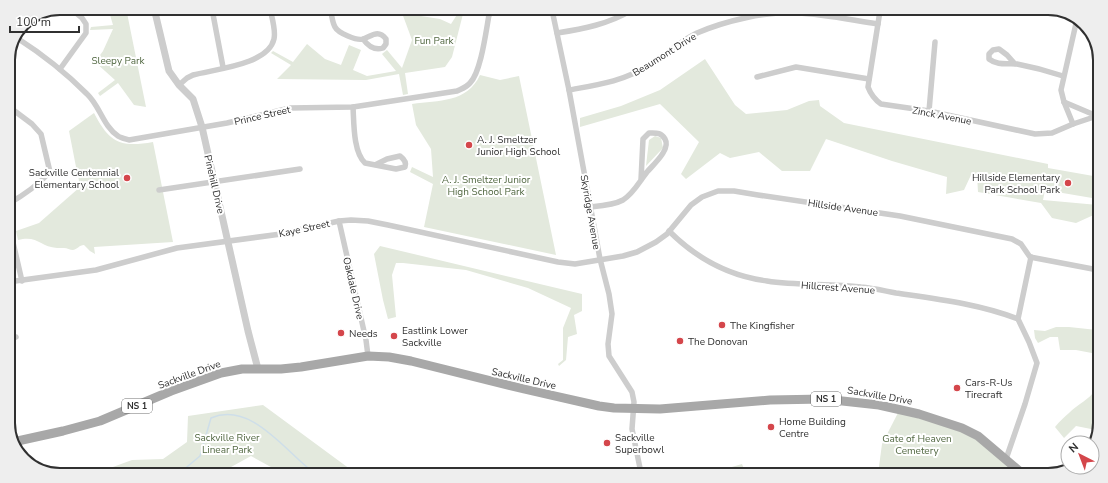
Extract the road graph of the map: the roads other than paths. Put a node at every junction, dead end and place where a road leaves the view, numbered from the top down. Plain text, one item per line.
1 (78, 15) edge
2 (156, 15) edge
3 (213, 15) edge
4 (271, 15) edge
5 (332, 15) edge
6 (490, 15) edge
7 (553, 15) edge
8 (624, 15) edge
9 (766, 15) edge
10 (816, 15) edge
11 (879, 15) edge
12 (878, 24) junction
13 (1076, 25) edge
14 (557, 33) junction
15 (363, 39) dead end
16 (20, 40) edge
17 (936, 42) dead end
18 (1015, 64) dead end
19 (224, 68) junction
20 (60, 69) junction
21 (1063, 76) junction
22 (757, 77) dead end
23 (869, 79) junction
24 (179, 85) junction
25 (569, 90) junction
26 (1064, 102) junction
27 (353, 106) junction
28 (15, 111) edge
29 (929, 111) junction
30 (1093, 115) edge
31 (1093, 118) edge
32 (1073, 124) junction
33 (202, 127) junction
34 (375, 165) junction
35 (300, 169) dead end
36 (641, 180) junction
37 (214, 182) junction
38 (160, 190) dead end
39 (15, 200) edge
40 (590, 208) junction
41 (339, 221) junction
42 (669, 231) junction
43 (228, 242) junction
44 (15, 251) edge
45 (1031, 257) junction
46 (600, 259) junction
47 (1093, 269) edge
48 (22, 281) junction
49 (15, 282) edge
50 (1018, 318) junction
51 (368, 356) junction
52 (258, 369) junction
53 (633, 409) junction
54 (19, 441) edge
55 (1006, 459) junction
56 (640, 468) edge
57 (1016, 468) edge

1 - 20 street
2 - 24 street, Pinehill Drive
3 - 19 street
4 - 19 street
5 - 15 street
6 - 27 street, Prince Street
7 - 14 street, Skyridge Avenue
8 - 14 street
9 - 25 street, Beaumont Drive
10 - 12 street, Beaumont Drive
11 - 12 street, Zinck Avenue
12 - 23 street, Zinck Avenue
13 - 21 street
14 - 25 street, Skyridge Avenue
16 - 20 street, Prince Street
17 - 29 street
18 - 21 street
19 - 24 street
20 - 33 street, Prince Street
21 - 26 street
22 - 23 street
23 - 29 street, Zinck Avenue
24 - 33 street, Pinehill Drive
25 - 40 street, Skyridge Avenue
26 - 30 street, Zinck Avenue
26 - 32 street
27 - 33 street, Prince Street
27 - 34 street
28 - 39 street
29 - 32 street, Zinck Avenue
31 - 32 street, Zinck Avenue
33 - 37 street, Pinehill Drive
34 - 34 street
35 - 37 street
36 - 36 street
36 - 40 street
37 - 38 street
37 - 43 street, Pinehill Drive
40 - 46 street, Skyridge Avenue
41 - 43 street, Kaye Street
41 - 46 street, Kaye Street
41 - 51 street, Oakdale Drive
42 - 45 street, Hillside Avenue
42 - 46 street, Hillside Avenue
42 - 50 street, Hillcrest Avenue
43 - 48 street, Kaye Street
43 - 52 street, Pinehill Drive
44 - 48 street
45 - 47 street
45 - 50 street
46 - 53 street, Skyridge Avenue
48 - 49 street, Kaye Street
50 - 55 street
51 - 52 main road, Sackville Drive / NS 1
51 - 53 main road, Sackville Drive / NS 1
52 - 54 main road, Sackville Drive / NS 1
53 - 55 main road, Sackville Drive / NS 1
53 - 56 street, Skyridge Avenue
55 - 57 main road, Sackville Drive / NS 1

